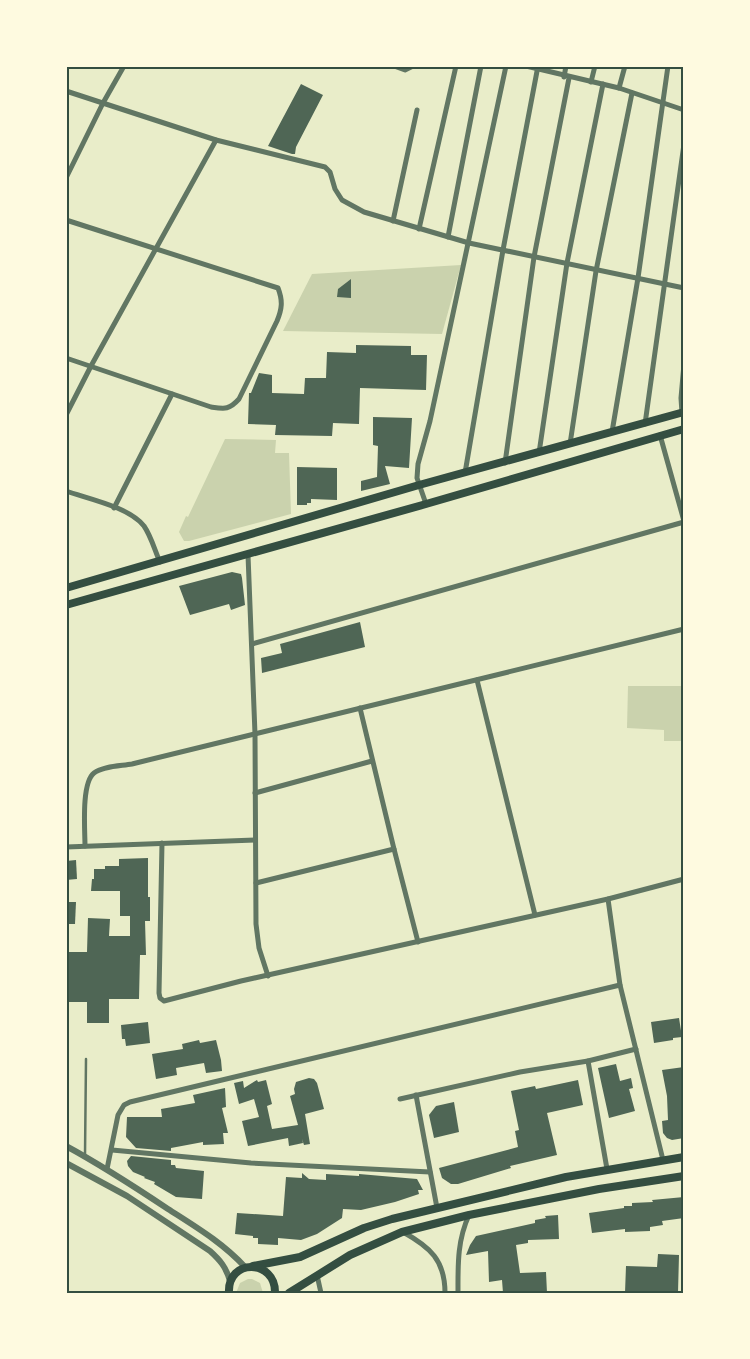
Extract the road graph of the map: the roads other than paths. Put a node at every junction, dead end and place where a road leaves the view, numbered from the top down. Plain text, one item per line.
1 (124, 66) edge
2 (394, 66) edge
3 (413, 66) edge
4 (456, 66) edge
5 (481, 66) edge
6 (506, 66) edge
7 (526, 66) edge
8 (566, 66) edge
9 (595, 66) edge
10 (625, 66) edge
11 (668, 66) edge
12 (538, 68) edge
13 (567, 77) junction
14 (592, 82) junction
15 (602, 84) junction
16 (619, 88) junction
17 (66, 91) edge
18 (632, 93) junction
19 (104, 102) junction
20 (662, 102) junction
21 (416, 110) dead end
22 (684, 110) edge
23 (216, 140) junction
24 (684, 144) edge
25 (66, 178) edge
26 (66, 220) edge
27 (393, 221) junction
28 (419, 229) junction
29 (448, 237) junction
30 (469, 243) junction
31 (155, 249) junction
32 (502, 250) junction
33 (534, 257) junction
34 (567, 264) junction
35 (596, 271) junction
36 (638, 278) junction
37 (664, 284) junction
38 (684, 288) edge
39 (66, 358) edge
40 (684, 364) edge
41 (91, 366) junction
42 (172, 394) junction
43 (683, 413) edge
44 (66, 415) edge
45 (645, 424) junction
46 (684, 429) edge
47 (612, 432) junction
48 (660, 436) junction
49 (570, 444) junction
50 (539, 453) junction
51 (505, 463) junction
52 (465, 473) junction
53 (419, 486) junction
54 (66, 491) edge
55 (426, 504) junction
56 (114, 508) junction
57 (684, 522) edge
58 (248, 554) junction
59 (160, 562) junction
60 (66, 588) edge
61 (66, 605) edge
62 (684, 629) edge
63 (252, 644) junction
64 (477, 680) junction
65 (360, 708) junction
66 (255, 734) junction
67 (372, 761) junction
68 (255, 793) junction
69 (255, 840) junction
70 (162, 843) junction
71 (85, 846) junction
72 (66, 848) edge
73 (394, 850) junction
74 (684, 879) edge
75 (256, 882) junction
76 (608, 899) junction
77 (535, 915) junction
78 (418, 942) junction
79 (268, 976) junction
80 (620, 985) junction
81 (636, 1049) junction
82 (86, 1058) dead end
83 (588, 1061) junction
84 (416, 1095) junction
85 (400, 1099) dead end
86 (66, 1146) edge
87 (112, 1150) junction
88 (85, 1156) junction
89 (684, 1157) edge
90 (662, 1160) junction
91 (66, 1162) edge
92 (107, 1169) junction
93 (607, 1169) junction
94 (430, 1172) junction
95 (684, 1176) edge
96 (437, 1208) junction
97 (469, 1216) junction
98 (402, 1232) junction
99 (249, 1267) junction
100 (317, 1275) junction
101 (230, 1280) junction
102 (229, 1293) edge
103 (275, 1293) edge
104 (289, 1293) edge
105 (321, 1293) edge
106 (445, 1293) edge
107 (458, 1293) edge

1 - 19 street
2 - 3 street
4 - 28 street
5 - 29 street
6 - 30 street
7 - 12 street
8 - 13 street
9 - 14 street
10 - 16 street
11 - 20 street
12 - 13 street
12 - 32 street
13 - 14 street
13 - 33 street
14 - 15 street
15 - 16 street
15 - 34 street
16 - 18 street
17 - 19 street
18 - 20 street
18 - 35 street
19 - 23 street
19 - 25 street
20 - 22 street
20 - 36 street
21 - 27 street
23 - 27 street
23 - 31 street
24 - 37 street
26 - 31 street
27 - 28 street
28 - 29 street
29 - 30 street
30 - 32 street
30 - 53 street
31 - 41 street
31 - 42 street
32 - 33 street
32 - 52 street
33 - 34 street
33 - 51 street
34 - 35 street
34 - 50 street
35 - 36 street
35 - 49 street
36 - 37 street
36 - 47 street
37 - 38 street
37 - 45 street
39 - 41 street
40 - 43 street
41 - 42 street
41 - 44 street
42 - 56 street
43 - 45 main road
45 - 47 main road
46 - 48 main road
47 - 49 main road
48 - 55 main road
48 - 57 street
49 - 50 main road
50 - 51 main road
51 - 52 main road
52 - 53 main road
53 - 55 street
53 - 59 main road
54 - 56 street
55 - 58 main road
56 - 59 street
57 - 63 street
58 - 61 main road
58 - 63 street
59 - 60 main road
62 - 64 street
63 - 66 street
64 - 65 street
64 - 77 street
65 - 66 street
65 - 67 street
66 - 68 street
66 - 71 street
67 - 68 street
67 - 73 street
68 - 69 street
69 - 70 street
69 - 75 street
70 - 71 street
70 - 79 street
71 - 72 street
73 - 75 street
73 - 78 street
74 - 76 street
75 - 79 street
76 - 77 street
76 - 80 street
77 - 78 street
78 - 79 street
80 - 81 street
80 - 87 street
81 - 83 street
81 - 90 street
82 - 88 lane
83 - 84 street
83 - 93 street
84 - 85 street
84 - 94 street
86 - 88 street
87 - 92 street
87 - 94 street
88 - 92 street
89 - 90 main road
90 - 93 main road
91 - 101 street
92 - 99 street
93 - 96 main road
94 - 96 street
95 - 97 main road
96 - 99 main road
97 - 98 main road
97 - 107 street
98 - 100 main road
98 - 106 street
99 - 101 main road
99 - 103 main road
100 - 104 main road
100 - 105 street
101 - 102 main road

